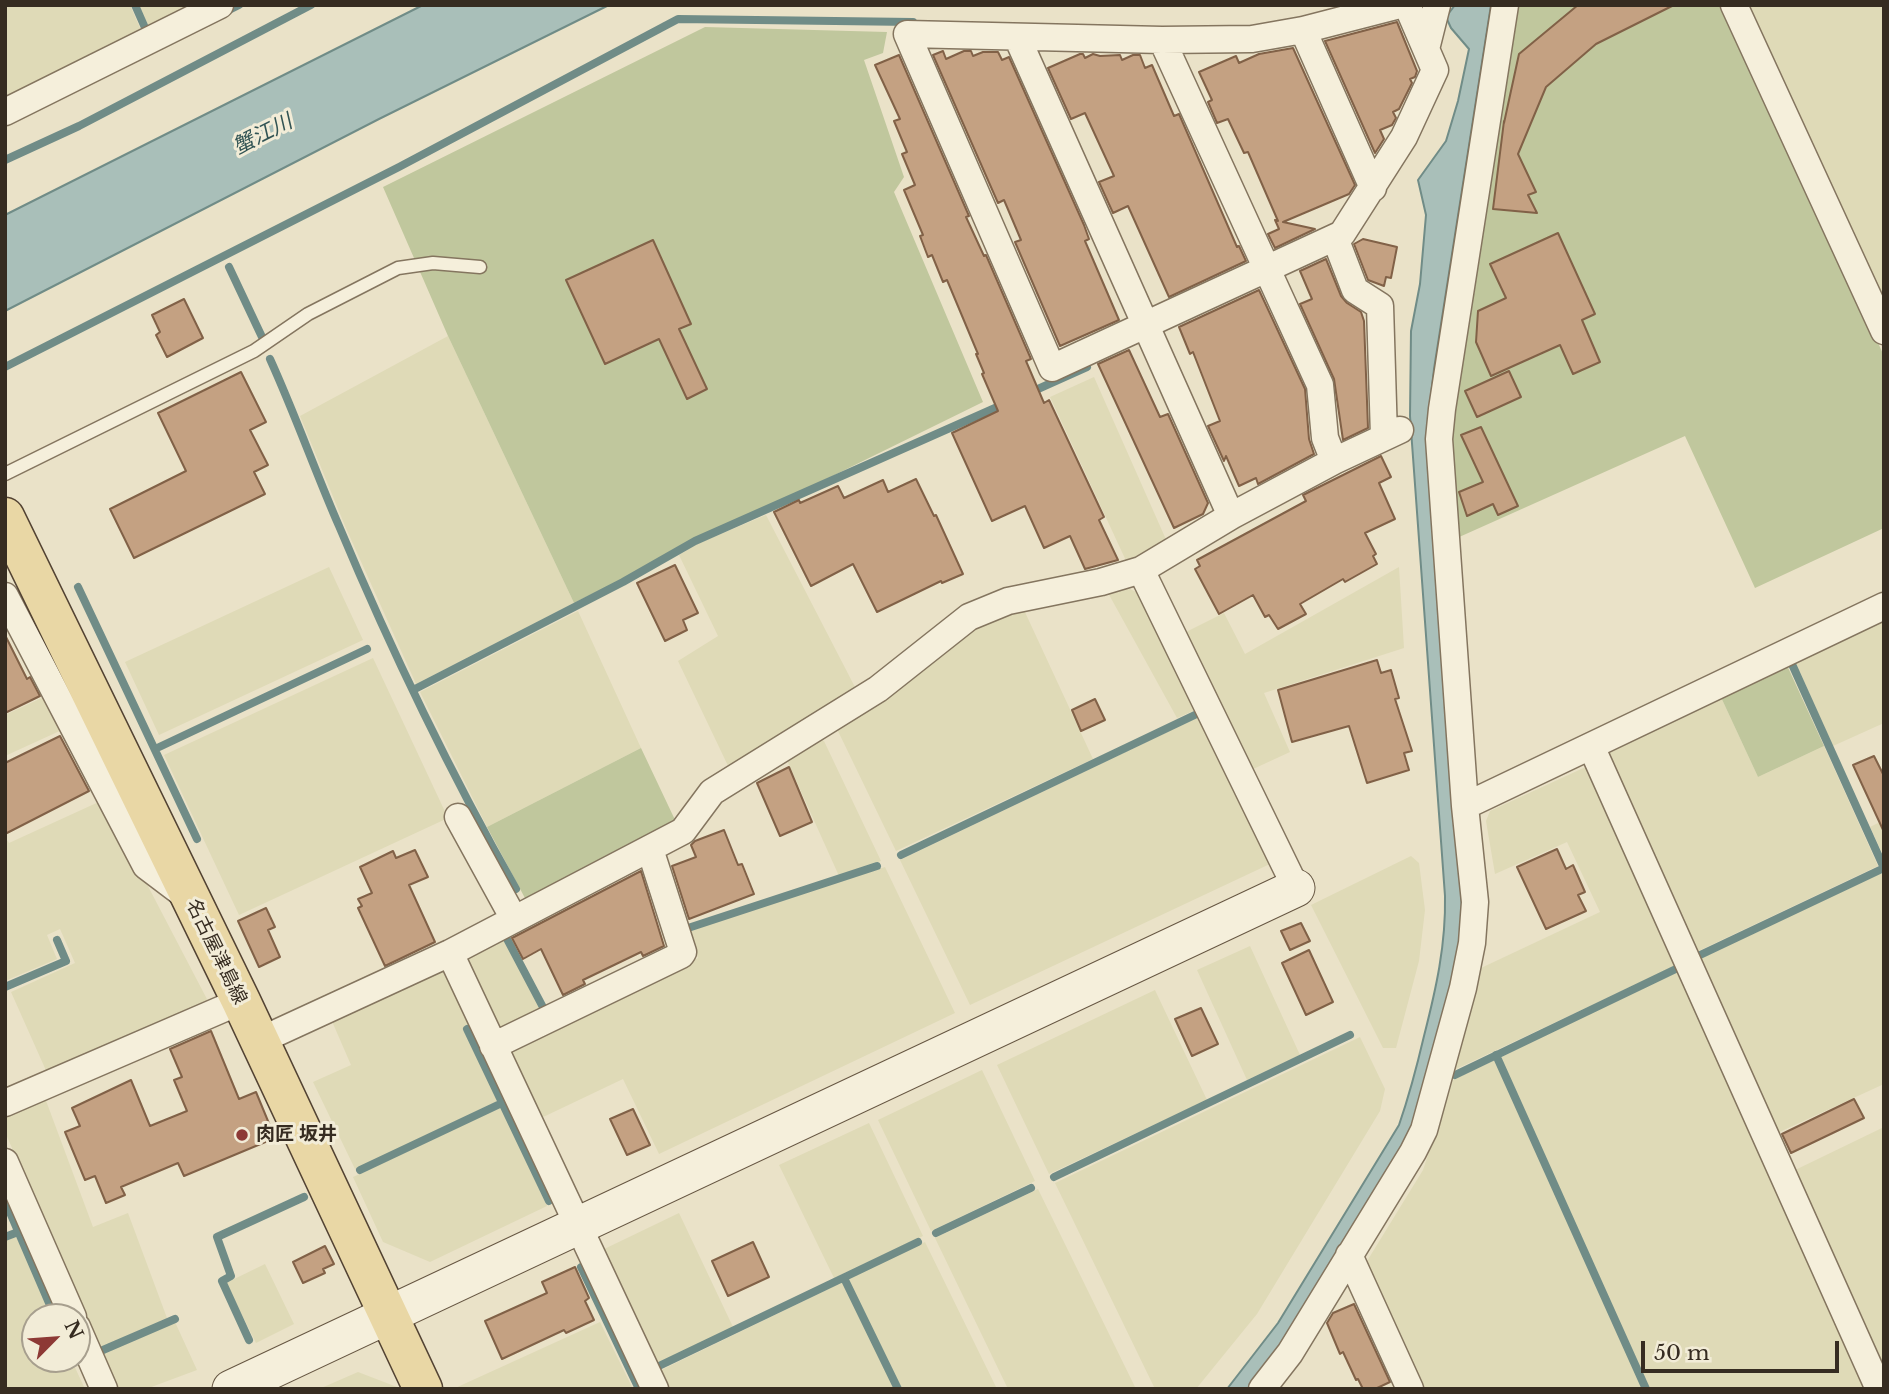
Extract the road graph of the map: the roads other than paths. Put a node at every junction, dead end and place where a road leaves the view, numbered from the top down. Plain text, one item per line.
1 (220, 5) edge
2 (1400, 5) edge
3 (1407, 5) edge
4 (1437, 5) edge
5 (1506, 5) edge
6 (1734, 5) edge
7 (1303, 30) junction
8 (1017, 37) junction
9 (1162, 40) junction
10 (1426, 49) junction
11 (5, 112) edge
12 (1373, 188) junction
13 (1335, 238) junction
14 (480, 267) dead end
15 (1267, 269) junction
16 (1146, 325) junction
17 (1884, 331) edge
18 (1334, 461) junction
19 (5, 474) edge
20 (1231, 516) junction
21 (5, 517) edge
22 (1141, 570) junction
23 (5, 596) edge
24 (1884, 606) edge
25 (1591, 746) junction
26 (1465, 806) junction
27 (458, 817) dead end
28 (650, 849) junction
29 (1296, 888) joint
30 (191, 900) junction
31 (514, 919) junction
32 (450, 953) junction
33 (241, 1001) junction
34 (259, 1041) junction
35 (493, 1046) junction
36 (5, 1103) edge
37 (5, 1162) edge
38 (578, 1227) junction
39 (1349, 1255) junction
40 (67, 1303) edge
41 (389, 1316) junction
42 (91, 1359) edge
43 (104, 1389) edge
44 (231, 1389) edge
45 (424, 1389) edge
46 (655, 1389) edge
47 (1262, 1389) edge
48 (1410, 1389) edge
49 (1878, 1389) edge

1 - 11 street
2 - 7 street
3 - 10 street
4 - 10 street
5 - 26 street
6 - 17 street
7 - 9 street
7 - 12 street
8 - 9 street
8 - 16 street
8 - 16 street
9 - 15 street
10 - 12 street
12 - 13 street
13 - 15 street
13 - 18 street
14 - 19 lane
15 - 16 street
15 - 18 street
16 - 20 street
18 - 20 street
20 - 22 street
21 - 30 main road, 名古屋津島線
22 - 28 street
22 - 29 street
23 - 30 street
24 - 25 street
25 - 26 street
25 - 49 street
26 - 39 street
27 - 31 street
28 - 31 street
28 - 35 street
29 - 38 street
30 - 33 main road, 名古屋津島線
31 - 32 street
32 - 34 street
32 - 35 street
33 - 34 main road, 名古屋津島線
33 - 36 street
34 - 41 main road, 名古屋津島線
35 - 38 street
37 - 40 street
38 - 41 street
38 - 46 street
39 - 47 street
39 - 48 street
41 - 44 street
41 - 45 main road, 名古屋津島線
42 - 43 street

